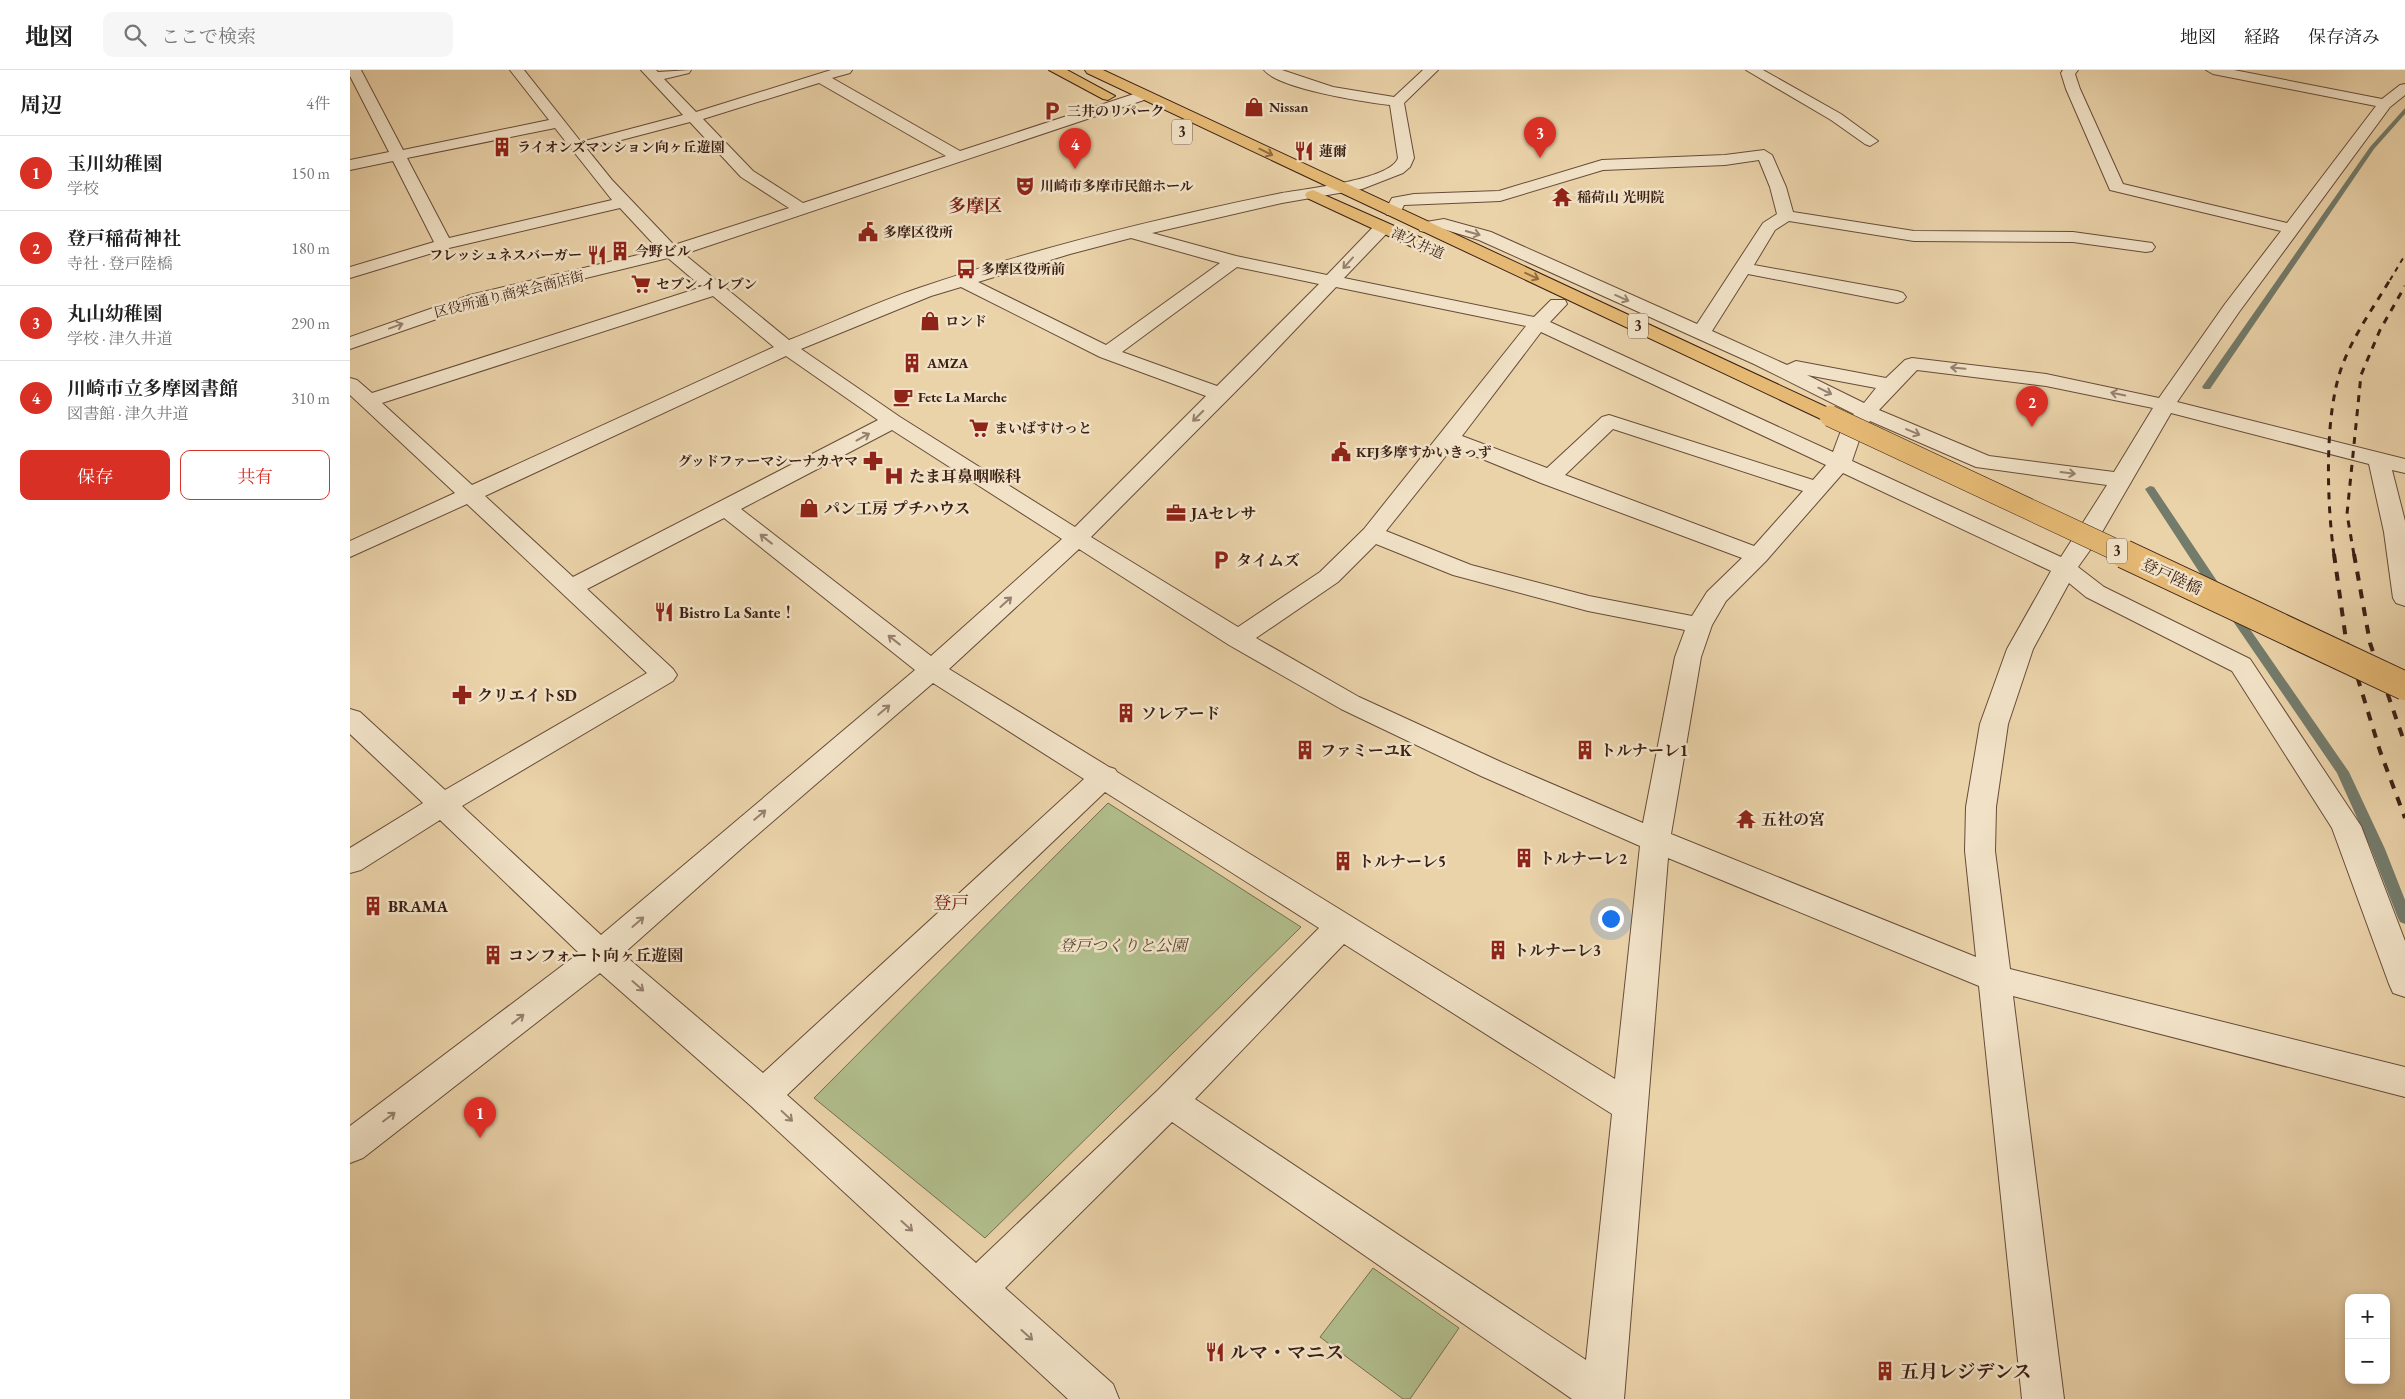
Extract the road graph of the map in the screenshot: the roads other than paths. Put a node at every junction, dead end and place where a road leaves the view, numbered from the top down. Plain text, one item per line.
1 (354, 70) edge
2 (518, 70) edge
3 (684, 70) edge
4 (844, 70) edge
5 (1056, 70) edge
6 (1092, 70) edge
7 (1271, 70) edge
8 (1431, 70) edge
9 (1753, 70) edge
10 (2071, 70) edge
11 (2213, 70) edge
12 (651, 73) edge
13 (821, 78) junction
14 (2405, 88) edge
15 (1145, 95) junction
16 (1397, 102) junction
17 (1122, 103) junction
18 (2385, 104) junction
19 (1142, 112) dead end
20 (693, 117) junction
21 (558, 123) junction
22 (1870, 141) dead end
23 (578, 147) junction
24 (399, 156) junction
25 (960, 157) junction
26 (350, 165) edge
27 (1287, 183) dead end
28 (1343, 188) junction
29 (1308, 193) junction
30 (622, 202) junction
31 (802, 209) junction
32 (1786, 216) junction
33 (1387, 219) junction
34 (1426, 226) junction
35 (2292, 229) junction
36 (1131, 233) junction
37 (444, 244) junction
38 (2146, 247) dead end
39 (671, 252) junction
40 (1441, 254) dead end
41 (1234, 261) junction
42 (1466, 265) dead end
43 (1744, 268) junction
44 (350, 273) edge
45 (962, 280) junction
46 (1331, 281) junction
47 (715, 289) junction
48 (1897, 297) dead end
49 (1558, 304) junction
50 (1538, 323) junction
51 (1701, 333) junction
52 (350, 343) edge
53 (787, 348) junction
54 (1107, 353) junction
55 (1761, 360) junction
56 (350, 384) edge
57 (1890, 384) junction
58 (1220, 394) junction
59 (1788, 396) junction
60 (368, 401) junction
61 (2166, 405) junction
62 (1868, 413) junction
63 (1830, 416) joint
64 (893, 421) junction
65 (1449, 438) junction
66 (2379, 460) junction
67 (1840, 463) junction
68 (2405, 466) edge
69 (1549, 478) junction
70 (2121, 480) junction
71 (1818, 489) junction
72 (469, 495) junction
73 (726, 508) junction
74 (1372, 534) junction
75 (1077, 538) junction
76 (2086, 539) junction
77 (350, 550) edge
78 (1758, 556) junction
79 (2065, 568) junction
80 (572, 587) junction
81 (2234, 597) dead end
82 (2405, 598) edge
83 (1699, 625) junction
84 (1238, 639) junction
85 (932, 670) junction
86 (2405, 686) edge
87 (350, 718) edge
88 (1105, 776) junction
89 (442, 805) junction
90 (1654, 840) junction
91 (350, 862) edge
92 (1342, 925) junction
93 (601, 954) junction
94 (1993, 978) junction
95 (2405, 984) edge
96 (2405, 1082) edge
97 (763, 1095) junction
98 (1170, 1100) junction
99 (1629, 1106) junction
100 (350, 1147) edge
101 (977, 1289) junction
102 (1603, 1397) edge
103 (1098, 1399) edge
104 (2043, 1399) edge

1 - 24 street
2 - 21 street
3 - 12 street
4 - 13 street
5 - 17 main road
6 - 15 main road, 津久井道 / 3
7 - 16 street
8 - 16 street
9 - 22 street
10 - 35 street
11 - 18 street
12 - 20 street
13 - 20 street
13 - 25 street
14 - 18 street
15 - 17 street, 区役所通り商栄会商店街
15 -> 28 main road, 津久井道 / 3
16 - 28 street
17 - 19 main road
17 - 25 street, 区役所通り商栄会商店街
18 - 35 street
20 - 23 street
20 - 31 street
21 - 23 street
21 - 24 street
23 - 30 street
24 - 26 street
24 - 37 street
25 - 31 street, 区役所通り商栄会商店街
27 - 29 main road, 津久井道 / 3
28 - 29 street
28 - 33 main road, 津久井道 / 3
29 - 33 main road, 津久井道 / 3
29 - 36 street
30 - 37 street
30 - 39 street
31 - 39 street, 区役所通り商栄会商店街
32 - 33 street
32 - 38 street
32 - 43 street
33 - 34 main road, 津久井道 / 3
33 - 40 main road, 津久井道 / 3
33 -> 46 street
34 -> 51 street
34 -> 59 main road, 津久井道 / 3
35 - 61 street
36 - 41 street
36 - 45 street
37 - 44 street
39 - 47 street
52 -> 39 street, 区役所通り商栄会商店街
41 - 46 street
41 - 54 street
42 - 49 main road, 津久井道 / 3
43 - 48 street
43 - 51 street
45 - 53 street
45 - 54 street
46 - 50 street
46 - 58 street
47 - 53 street
47 - 60 street
49 - 50 street
49 - 59 main road, 津久井道 / 3
50 - 65 street
50 - 67 street
51 - 55 street
53 - 64 street
53 - 72 street
54 - 58 street
55 - 57 street
55 -> 62 street
56 - 60 street
61 -> 57 street
57 - 62 street
58 -> 75 street
59 - 63 main road, 津久井道 / 3
60 - 72 street
61 - 66 street
61 - 70 street
62 - 67 street
62 -> 70 street
63 - 86 main road, 登戸陸橋 / 3, bridge
73 -> 64 street
64 - 75 street
65 - 69 street
65 - 74 street
66 - 68 street
66 - 82 street
67 - 71 street
67 - 79 street
69 - 71 street
69 - 78 street
70 - 76 street
71 - 78 street
72 - 77 street
72 - 80 street
73 - 80 street
85 -> 73 street
74 - 83 street
74 - 84 street
75 - 84 street
85 -> 75 street
76 - 79 street
76 - 81 street
78 - 83 street
79 - 94 street
79 - 95 street
80 - 89 street
83 - 90 street
84 - 90 street
85 - 88 street
93 -> 85 street
87 - 89 street
88 - 92 street
88 - 97 street
89 - 91 street
89 - 93 street
90 - 94 street
90 - 99 street
92 - 98 street
92 - 99 street
93 -> 97 street
100 -> 93 street
94 - 96 street
94 - 104 street
97 -> 101 street
98 - 101 street
98 - 102 street
99 - 102 street
101 -> 103 street

